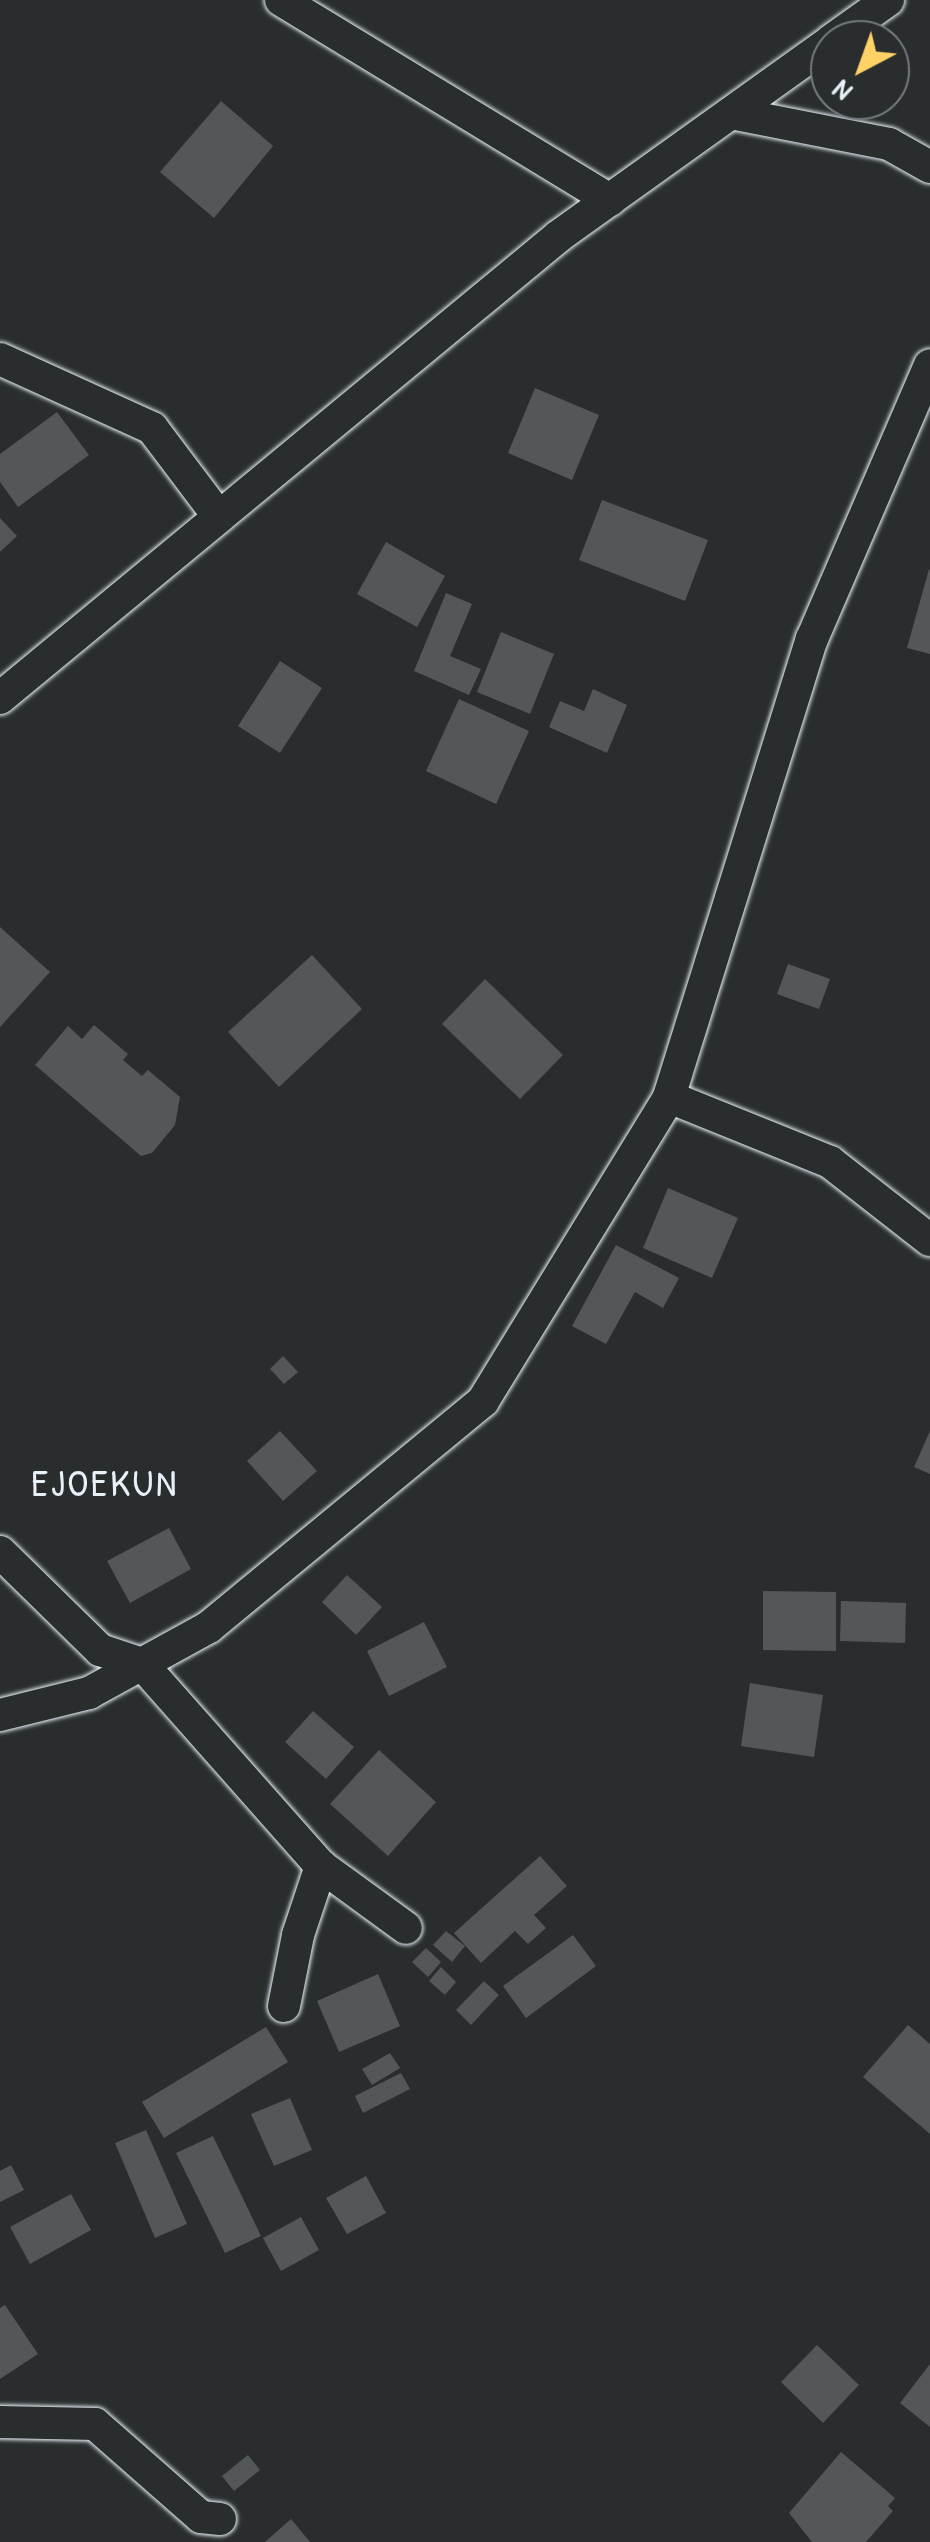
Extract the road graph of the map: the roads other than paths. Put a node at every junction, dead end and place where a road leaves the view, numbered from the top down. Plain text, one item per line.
1 (281, 0) edge
2 (888, 0) edge
3 (860, 20) edge
4 (810, 56) edge
5 (730, 113) junction
6 (930, 167) edge
7 (610, 200) junction
8 (0, 360) edge
9 (930, 365) edge
10 (219, 518) junction
11 (0, 698) edge
12 (669, 1097) junction
13 (930, 1240) edge
14 (0, 1552) edge
15 (142, 1664) junction
16 (0, 1715) edge
17 (321, 1866) junction
18 (406, 1928) dead end
19 (284, 2006) dead end
20 (0, 2422) edge
21 (220, 2519) dead end

1 - 7 street
2 - 3 street
4 - 5 street
5 - 6 street
5 - 7 street
7 - 10 street
8 - 10 street
9 - 12 street
10 - 11 street
12 - 13 street
12 - 15 street
14 - 15 street
15 - 16 street
15 - 17 street
17 - 18 street
17 - 19 street
20 - 21 street

